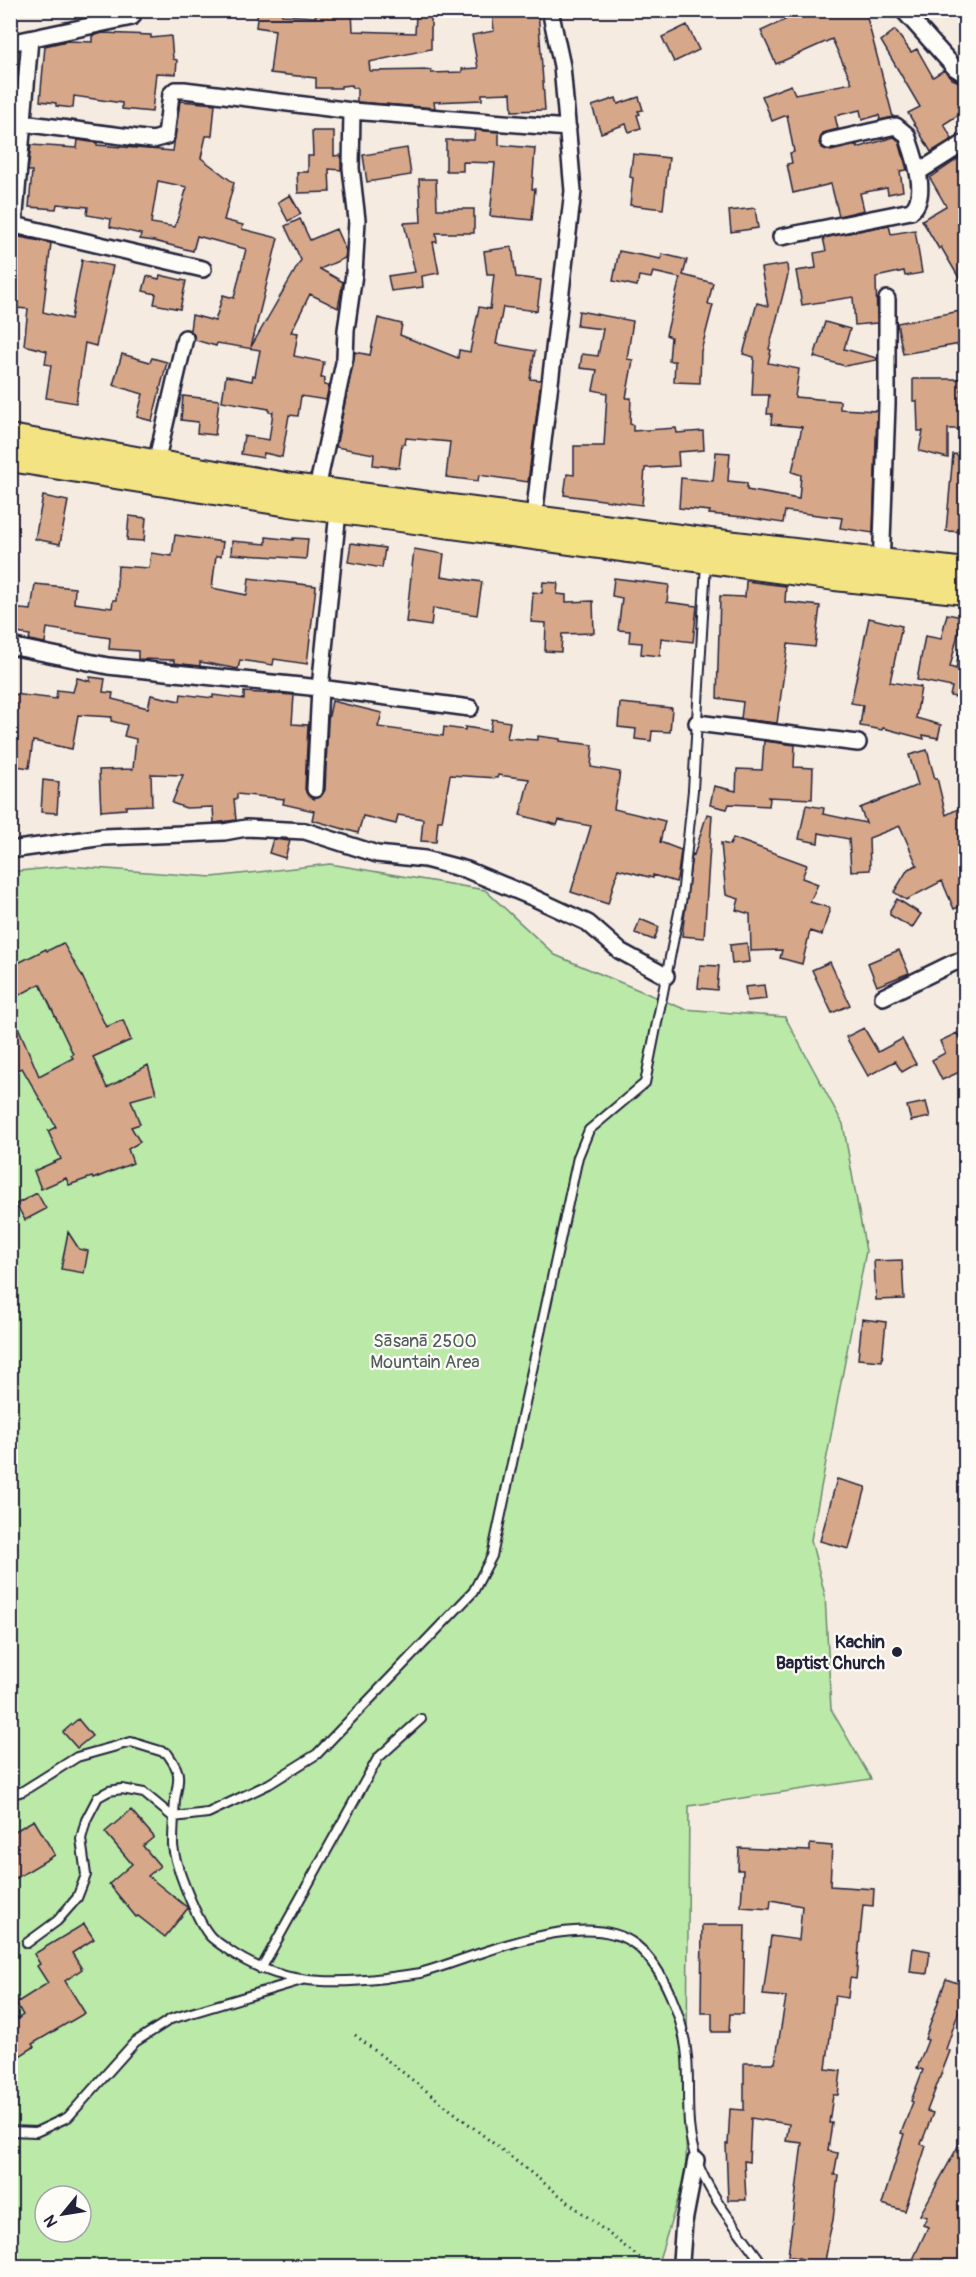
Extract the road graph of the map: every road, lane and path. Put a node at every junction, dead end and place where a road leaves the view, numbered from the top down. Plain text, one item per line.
1 (550, 10) edge
2 (903, 10) edge
3 (132, 17) dead end
4 (30, 39) junction
5 (10, 43) edge
6 (966, 75) edge
7 (352, 111) junction
8 (22, 123) junction
9 (568, 128) junction
10 (829, 141) dead end
11 (966, 142) edge
12 (920, 171) junction
13 (12, 225) edge
14 (781, 237) dead end
15 (203, 269) dead end
16 (887, 299) dead end
17 (185, 338) dead end
18 (10, 436) edge
19 (10, 459) edge
20 (156, 463) junction
21 (332, 497) junction
22 (532, 527) junction
23 (708, 550) junction
24 (966, 571) edge
25 (880, 572) junction
26 (966, 592) edge
27 (10, 646) edge
28 (320, 688) junction
29 (470, 708) dead end
30 (697, 723) junction
31 (858, 743) dead end
32 (315, 789) dead end
33 (10, 850) edge
34 (966, 959) edge
35 (666, 976) junction
36 (883, 997) dead end
37 (421, 1719) dead end
38 (10, 1795) edge
39 (174, 1817) junction
40 (27, 1943) dead end
41 (261, 1969) junction
42 (303, 1980) junction
43 (355, 2035) dead end
44 (10, 2131) edge
45 (696, 2160) junction
46 (650, 2266) edge
47 (682, 2266) edge
48 (764, 2266) edge

1 - 9 street
2 - 6 street
3 - 4 street
4 - 5 street
4 - 8 street
7 - 8 street
7 - 9 street
7 - 21 street
8 - 13 street
9 - 22 street
10 - 12 street
11 - 12 street
12 - 14 street
13 - 15 street
16 - 25 street
17 - 20 street
18 - 20 main road
19 - 21 main road
20 - 21 main road
21 - 22 main road
21 - 28 street
22 - 23 main road
23 - 25 main road
23 - 30 lane
24 - 25 main road
25 - 26 main road
27 - 28 street
28 - 29 street
28 - 32 street
30 - 31 street
30 - 35 lane
33 - 35 street
34 - 36 street
35 - 39 lane
37 - 41 lane
38 - 39 lane
39 - 40 lane
39 - 41 lane
41 - 42 lane
42 - 44 lane
42 - 45 lane
43 - 46 path
45 - 47 street
45 - 48 lane

